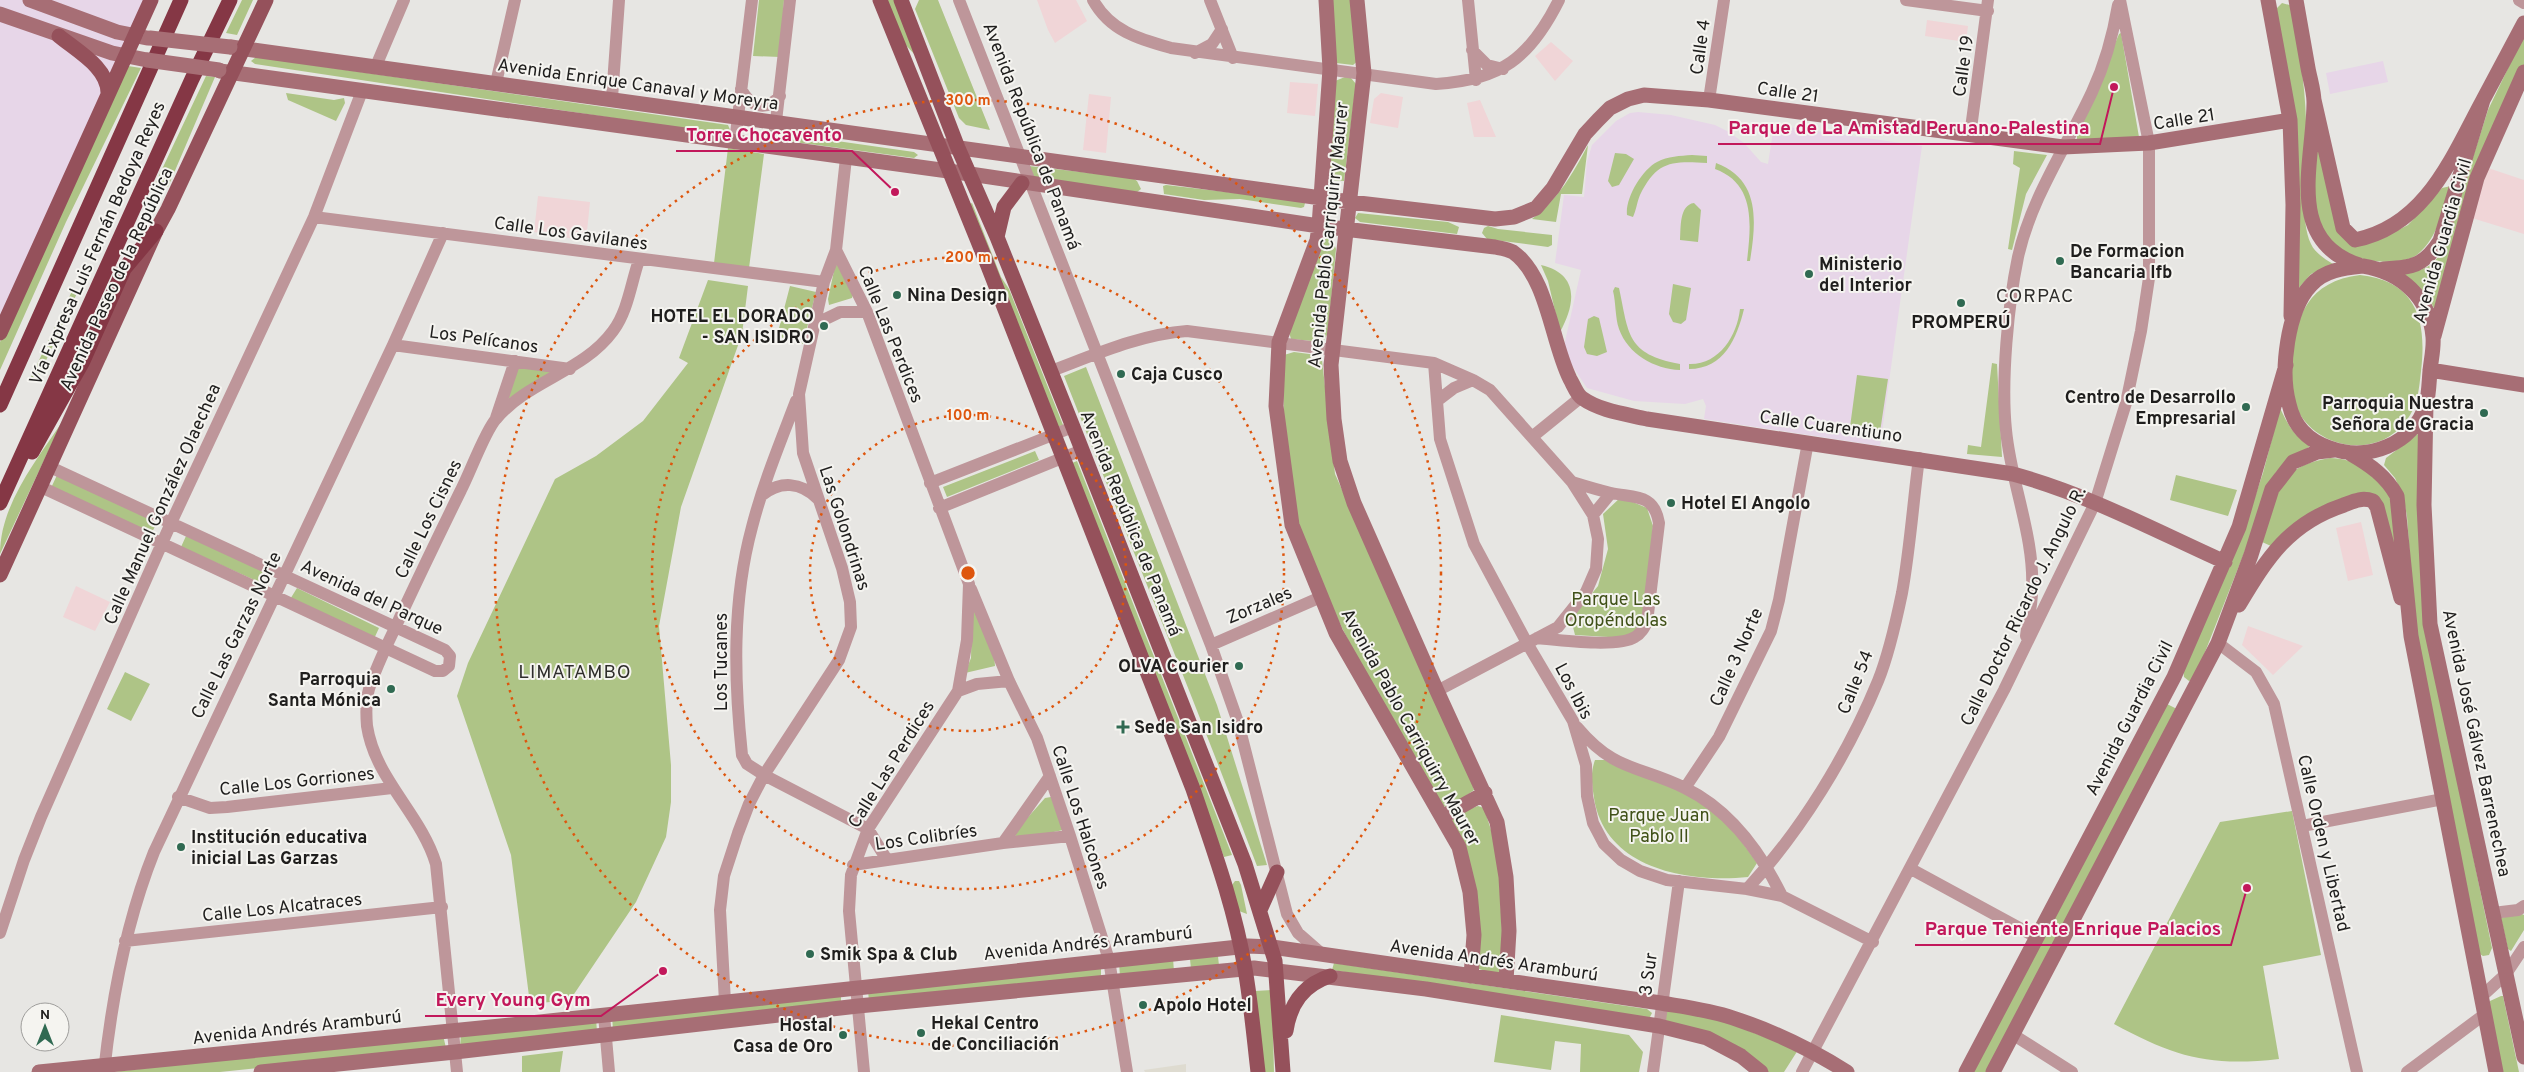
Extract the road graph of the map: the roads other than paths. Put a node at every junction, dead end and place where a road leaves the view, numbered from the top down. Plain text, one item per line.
1 (30, 0) edge
2 (151, 0) edge
3 (181, 0) edge
4 (230, 0) edge
5 (266, 0) edge
6 (404, 0) edge
7 (516, 0) edge
8 (619, 0) edge
9 (752, 0) edge
10 (790, 0) edge
11 (880, 0) edge
12 (901, 0) edge
13 (959, 0) edge
14 (1093, 0) edge
15 (1210, 0) edge
16 (1326, 0) edge
17 (1357, 0) edge
18 (1468, 0) edge
19 (1559, 0) edge
20 (1724, 0) edge
21 (1906, 0) edge
22 (2120, 0) edge
23 (2268, 0) edge
24 (2296, 0) edge
25 (2519, 0) edge
26 (2524, 3) edge
27 (1988, 6) edge
28 (2, 16) edge
29 (2524, 23) edge
30 (1222, 29) junction
31 (59, 36) junction
32 (135, 36) junction
33 (236, 48) junction
34 (1472, 50) junction
35 (1195, 53) junction
36 (126, 56) junction
37 (1233, 58) junction
38 (376, 66) junction
39 (1330, 69) junction
40 (1504, 69) junction
41 (226, 71) junction
42 (2524, 72) edge
43 (1364, 73) junction
44 (1476, 80) junction
45 (496, 83) junction
46 (741, 89) junction
47 (362, 91) junction
48 (108, 94) junction
49 (780, 96) junction
50 (612, 98) junction
51 (1709, 100) junction
52 (2314, 100) junction
53 (2483, 100) junction
54 (1610, 108) joint
55 (738, 117) junction
56 (2290, 120) junction
57 (776, 122) junction
58 (1970, 136) junction
59 (735, 142) junction
60 (2149, 143) junction
61 (939, 146) junction
62 (773, 147) junction
63 (2063, 147) junction
64 (958, 148) junction
65 (1019, 155) junction
66 (846, 158) junction
67 (950, 172) junction
68 (970, 174) junction
69 (1153, 174) junction
70 (1026, 183) junction
71 (1322, 198) junction
72 (1151, 200) junction
73 (1350, 202) junction
74 (314, 217) junction
75 (1473, 218) junction
76 (1320, 226) junction
77 (1346, 229) junction
78 (156, 231) junction
79 (442, 233) junction
80 (997, 237) junction
81 (1471, 243) junction
82 (836, 250) junction
83 (639, 260) junction
84 (2362, 266) junction
85 (2383, 269) junction
86 (824, 282) junction
87 (867, 312) junction
88 (816, 324) junction
89 (2291, 326) junction
90 (0, 334) edge
91 (2434, 338) junction
92 (1279, 342) junction
93 (393, 345) junction
94 (1332, 350) junction
95 (1098, 353) junction
96 (515, 361) junction
97 (1434, 363) junction
98 (2286, 365) junction
99 (570, 370) junction
100 (2430, 370) junction
101 (1051, 371) junction
102 (1473, 380) junction
103 (2524, 385) edge
104 (799, 394) junction
105 (1580, 398) junction
106 (1438, 401) junction
107 (2426, 403) junction
108 (0, 404) edge
109 (496, 420) junction
110 (1073, 426) junction
111 (1054, 435) junction
112 (1532, 437) junction
113 (1808, 442) junction
114 (1082, 450) junction
115 (2334, 450) junction
116 (2351, 454) junction
117 (1063, 458) junction
118 (1919, 458) junction
119 (50, 467) junction
120 (2013, 474) junction
121 (1572, 482) junction
122 (930, 483) junction
123 (92, 486) junction
124 (41, 487) junction
125 (6, 488) junction
126 (1611, 493) junction
127 (761, 496) junction
128 (818, 499) junction
129 (0, 503) edge
130 (2095, 503) junction
131 (82, 506) junction
132 (939, 508) junction
133 (1594, 514) junction
134 (171, 523) junction
135 (162, 544) junction
136 (2225, 562) junction
137 (0, 575) edge
138 (284, 576) junction
139 (968, 584) junction
140 (274, 596) junction
141 (1320, 597) junction
142 (396, 627) junction
143 (2411, 636) junction
144 (1532, 641) junction
145 (2218, 643) junction
146 (1211, 645) junction
147 (386, 648) junction
148 (2024, 648) junction
149 (2174, 677) junction
150 (1009, 681) junction
151 (2196, 685) junction
152 (958, 691) junction
153 (1437, 691) junction
154 (2160, 702) junction
155 (2183, 713) junction
156 (1573, 721) junction
157 (1608, 757) junction
158 (1586, 765) junction
159 (764, 775) junction
160 (1050, 776) junction
161 (392, 788) junction
162 (1685, 788) junction
163 (1484, 793) junction
164 (178, 797) junction
165 (2442, 798) junction
166 (1442, 816) junction
167 (2302, 826) junction
168 (868, 829) junction
169 (1070, 836) junction
170 (1003, 843) junction
171 (887, 860) junction
172 (1245, 864) junction
173 (853, 865) junction
174 (1768, 867) junction
175 (1911, 869) junction
176 (1220, 870) junction
177 (1277, 872) junction
178 (1679, 881) junction
179 (1747, 889) junction
180 (1782, 896) junction
181 (2524, 906) edge
182 (442, 908) junction
183 (1260, 910) junction
184 (2492, 913) junction
185 (0, 933) edge
186 (2036, 937) junction
187 (125, 941) junction
188 (1873, 942) junction
189 (1240, 946) junction
190 (2524, 946) edge
191 (1272, 947) junction
192 (1181, 952) junction
193 (1324, 954) junction
194 (1109, 960) junction
195 (1245, 968) junction
196 (1276, 969) junction
197 (1183, 974) junction
198 (2506, 974) junction
199 (1327, 976) junction
200 (1471, 976) junction
201 (1113, 981) junction
202 (1506, 981) junction
203 (856, 987) junction
204 (2482, 996) junction
205 (725, 1002) junction
206 (1662, 1003) junction
207 (858, 1006) junction
208 (2485, 1014) junction
209 (604, 1015) junction
210 (1659, 1026) junction
211 (453, 1030) junction
212 (2012, 1034) junction
213 (606, 1035) junction
214 (1282, 1050) junction
215 (455, 1052) junction
216 (1813, 1052) junction
217 (2524, 1057) edge
218 (104, 1069) edge
219 (39, 1072) edge
220 (261, 1072) edge
221 (456, 1072) edge
222 (609, 1072) edge
223 (864, 1072) edge
224 (1127, 1072) edge
225 (1258, 1072) edge
226 (1283, 1072) edge
227 (1652, 1072) edge
228 (1761, 1072) edge
229 (1802, 1072) edge
230 (1847, 1072) edge
231 (1966, 1072) edge
232 (1993, 1072) edge
233 (2072, 1072) edge
234 (2357, 1072) edge
235 (2407, 1072) edge
236 (2496, 1072) edge

1 - 32 main road, Avenida Enrique Canaval y Moreyra
2 - 32 main road
3 - 108 highway, Vía Expresa Luis Fernán Bedoya Reyes
4 - 125 highway, Vía Expresa Luis Fernán Bedoya Reyes
5 - 33 main road, Avenida Paseo de la República
6 - 38 street
7 - 45 street
8 - 50 street
9 - 46 street
10 - 49 street
11 - 61 main road
12 - 64 main road, Avenida República de Panamá
13 - 65 street, Avenida República de Panamá
14 - 35 street
15 - 30 street
16 - 39 main road, Avenida Pablo Carriquirry Maurer
17 - 43 main road, Avenida Pablo Carriquirry Maurer
18 - 34 street
19 - 40 street
20 - 51 street, Calle 4
21 - 27 street
22 - 60 street, Calle Doctor Ricardo J. Angulo R.
22 - 63 street
23 - 56 main road
24 - 52 main road
25 - 26 street
27 - 58 street, Calle 19
28 - 31 main road
29 - 53 main road, Avenida Guardia Civil
30 - 35 street
30 - 37 street
31 - 36 main road
31 - 48 main road
32 - 33 main road, Avenida Enrique Canaval y Moreyra, bridge
32 - 36 main road
33 - 38 main road, Avenida Enrique Canaval y Moreyra
33 - 41 main road, Avenida Paseo de la República
34 - 40 street
34 - 44 street
35 - 37 street
36 - 41 main road, bridge
36 - 48 main road
37 - 39 street
38 - 45 main road, Avenida Enrique Canaval y Moreyra
39 - 43 street
39 - 71 main road, Avenida Pablo Carriquirry Maurer
40 - 44 street
41 - 47 main road
41 - 78 main road, Avenida Paseo de la República
42 - 91 main road, Avenida Guardia Civil
43 - 44 street
43 - 73 main road, Avenida Pablo Carriquirry Maurer
45 - 50 main road, Avenida Enrique Canaval y Moreyra
46 - 49 street
46 - 55 street
47 - 59 main road
47 - 74 street, Calle Manuel González Olaechea
48 - 90 main road
49 - 57 street
50 - 55 main road, Avenida Enrique Canaval y Moreyra
51 - 54 main road, Calle 21
51 - 58 main road, Calle 21
52 - 53 main road
52 - 84 main road
53 - 85 main road, Avenida Guardia Civil
54 - 75 main road, Avenida Enrique Canaval y Moreyra
55 - 57 main road, Avenida Enrique Canaval y Moreyra
55 - 59 street
56 - 60 main road, Calle 21
56 - 89 main road
57 - 61 main road, Avenida Enrique Canaval y Moreyra
57 - 62 street
58 - 63 main road, Calle 21
59 - 62 main road
60 - 63 main road, Calle 21
60 - 130 street, Calle Doctor Ricardo J. Angulo R.
61 - 64 main road, Avenida Enrique Canaval y Moreyra
61 - 67 main road
62 - 66 main road
63 - 120 street
64 - 65 main road, Avenida Enrique Canaval y Moreyra
64 - 68 main road, Avenida República de Panamá
65 - 69 main road, Avenida Enrique Canaval y Moreyra
65 - 70 street, Avenida República de Panamá
66 - 67 main road
66 - 82 street, Las Golondrinas
67 - 68 main road
67 - 111 main road
68 - 70 main road
68 - 80 main road, Avenida República de Panamá
69 - 71 main road, Avenida Enrique Canaval y Moreyra
69 - 72 main road
70 - 72 main road
70 - 80 main road
70 - 95 street, Avenida República de Panamá
71 - 73 main road, Avenida Enrique Canaval y Moreyra
71 - 76 main road, Avenida Pablo Carriquirry Maurer
72 - 76 main road
73 - 75 main road, Avenida Enrique Canaval y Moreyra
73 - 77 main road, Avenida Pablo Carriquirry Maurer
74 - 79 street, Calle Los Gavilanes
74 - 134 street, Calle Manuel González Olaechea
75 - 81 main road
76 - 77 main road
76 - 92 main road, Avenida Pablo Carriquirry Maurer
77 - 81 main road
77 - 94 main road, Avenida Pablo Carriquirry Maurer
78 - 119 main road, Avenida Paseo de la República
78 - 125 highway
79 - 83 street, Calle Los Gavilanes
79 - 93 street, Calle Las Garzas Norte
80 - 101 main road, Avenida República de Panamá
81 - 105 main road
82 - 86 street, Las Golondrinas
82 - 87 street, Calle Las Perdices
83 - 86 street, Calle Los Gavilanes
83 - 99 street, Calle Los Cisnes
84 - 85 main road
84 - 89 main road
85 - 91 main road
86 - 88 street, Las Golondrinas
87 - 88 street
87 - 122 street, Calle Las Perdices
88 - 104 street, Las Golondrinas
89 - 98 main road
91 - 100 main road
92 - 94 street
92 - 95 street
92 - 141 main road, Avenida Pablo Carriquirry Maurer
93 - 96 street, Los Pelícanos
93 - 138 street, Calle Las Garzas Norte
94 - 97 street
94 - 153 main road, Avenida Pablo Carriquirry Maurer
95 - 101 street
95 - 146 street, Avenida República de Panamá
96 - 99 street, Los Pelícanos
96 - 109 street, Calle Los Cisnes
97 - 102 street
97 - 106 street, Los Ibis
98 - 115 main road
98 - 136 main road, Avenida Guardia Civil
99 - 109 street, Calle Los Cisnes
100 - 103 main road
100 - 107 main road
101 - 110 main road, Avenida República de Panamá
102 - 106 street
102 - 112 street
104 - 127 street, Los Tucanes
104 - 128 street, Las Golondrinas
105 - 112 street
105 - 113 main road, Calle Cuarentiuno
106 - 144 street, Los Ibis
107 - 116 main road
107 - 184 main road, Avenida José Gálvez Barrenechea
109 - 142 street, Calle Los Cisnes
110 - 111 street
110 - 114 main road, Avenida República de Panamá
111 - 117 main road
111 - 122 street
112 - 121 street
113 - 118 main road, Calle Cuarentiuno
113 - 162 street, Calle 3 Norte
114 - 117 street
114 - 172 main road, Avenida República de Panamá
115 - 116 main road
115 - 145 main road
116 - 143 main road
117 - 132 street
117 - 176 main road
118 - 120 main road, Calle Cuarentiuno
118 - 174 street, Calle 54
119 - 123 street, Avenida del Parque
119 - 124 main road, Avenida Paseo de la República
120 - 130 main road, Calle Cuarentiuno
120 - 148 street
121 - 126 street
121 - 133 street
122 - 132 street, Calle Las Perdices
123 - 131 street
123 - 134 street, Avenida del Parque
124 - 131 street, Avenida del Parque
124 - 137 main road, Avenida Paseo de la República
125 - 129 highway, Vía Expresa Luis Fernán Bedoya Reyes
126 - 133 street
126 - 144 street
127 - 128 street
127 - 159 street, Los Tucanes
128 - 159 street, Las Golondrinas
130 - 136 main road, Calle Cuarentiuno
130 - 148 street, Calle Doctor Ricardo J. Angulo R.
131 - 135 street, Avenida del Parque
132 - 139 street, Calle Las Perdices
133 - 144 street
134 - 135 street, Calle Manuel González Olaechea
134 - 138 street, Avenida del Parque
135 - 140 street, Avenida del Parque
135 - 185 street, Calle Manuel González Olaechea
136 - 149 main road, Avenida Guardia Civil
138 - 140 street, Calle Las Garzas Norte
138 - 142 street, Avenida del Parque
139 - 150 street, Calle Los Halcones
139 - 152 street, Calle Las Perdices
140 - 147 street, Avenida del Parque
140 - 164 street, Calle Las Garzas Norte
141 - 146 street, Zorzales
141 - 166 main road, Avenida Pablo Carriquirry Maurer
142 - 147 street, Calle Los Cisnes
142 - 147 street, Avenida del Parque
143 - 145 main road
143 - 165 main road
144 - 153 street
144 - 156 street, Los Ibis
145 - 151 main road
145 - 167 street, Calle Orden y Libertad
146 - 177 street, Avenida República de Panamá
147 - 161 street, Calle Los Cisnes
148 - 175 street, Calle Doctor Ricardo J. Angulo R.
149 - 151 main road
149 - 154 main road, Avenida Guardia Civil
150 - 152 street, Calle Las Perdices
150 - 160 street, Calle Los Halcones
151 - 155 main road
152 - 168 street, Calle Las Perdices
153 - 163 main road, Avenida Pablo Carriquirry Maurer
154 - 155 main road
154 - 186 main road, Avenida Guardia Civil
155 - 212 main road
156 - 157 street
156 - 158 street, Los Ibis
157 - 158 street
157 - 162 street
158 - 178 street, Los Ibis
159 - 168 street, Los Tucanes
159 - 205 street, Las Golondrinas
160 - 169 street, Calle Los Halcones
160 - 170 street, Los Colibríes
161 - 164 street, Calle Los Gorriones
161 - 182 street, Calle Los Cisnes
162 - 174 street
163 - 166 main road
163 - 202 main road, Avenida Pablo Carriquirry Maurer
164 - 187 street, Calle Las Garzas Norte
165 - 167 street
165 - 204 main road
166 - 200 main road, Avenida Pablo Carriquirry Maurer
167 - 234 street, Calle Orden y Libertad
168 - 171 street
168 - 173 street, Calle Las Perdices
169 - 170 street, Los Colibríes
169 - 194 street, Calle Los Halcones
170 - 171 street, Los Colibríes
171 - 173 street, Los Colibríes
172 - 176 main road
172 - 183 main road, Avenida República de Panamá
173 - 203 street, Calle Las Perdices
174 - 179 street, Calle 54
174 - 180 street
175 - 186 street
175 - 188 street, Calle Doctor Ricardo J. Angulo R.
176 - 189 main road
177 - 183 main road
177 - 193 street, Avenida República de Panamá
178 - 179 street, Los Ibis
178 - 206 street, 3 Sur
179 - 180 street, Los Ibis
180 - 188 street, Los Ibis
181 - 184 street
182 - 187 street, Calle Los Alcatraces
182 - 211 street, Calle Los Cisnes
183 - 191 main road, Avenida República de Panamá
184 - 198 main road, Avenida José Gálvez Barrenechea
186 - 231 main road, Avenida Guardia Civil
187 - 218 street, Calle Las Garzas Norte
188 - 216 street, Calle Doctor Ricardo J. Angulo R.
189 - 191 main road, Avenida Andrés Aramburú
189 - 192 main road, Avenida Andrés Aramburú
189 - 195 main road
190 - 198 street
191 - 193 main road, Avenida Andrés Aramburú
191 - 196 main road, Avenida República de Panamá
192 - 194 main road, Avenida Andrés Aramburú
192 - 197 main road
193 - 199 main road
193 - 200 main road, Avenida Andrés Aramburú
194 - 201 street, Calle Los Halcones
194 - 203 main road, Avenida Andrés Aramburú
195 - 196 main road
195 - 197 main road
195 - 225 main road
196 - 199 main road
196 - 214 main road, Avenida República de Panamá
197 - 201 main road
198 - 204 street
198 - 217 main road, Avenida José Gálvez Barrenechea
199 - 210 main road
199 - 214 main road
200 - 202 main road, Avenida Andrés Aramburú
201 - 207 main road
201 - 224 street, Calle Los Halcones
202 - 206 main road, Avenida Andrés Aramburú
203 - 205 main road, Avenida Andrés Aramburú
203 - 207 street, Calle Las Perdices
204 - 208 main road
205 - 209 main road, Avenida Andrés Aramburú
206 - 210 street, 3 Sur
206 - 216 main road, Avenida Andrés Aramburú
207 - 213 main road
207 - 223 street, Calle Las Perdices
208 - 235 street
208 - 236 main road
209 - 211 main road, Avenida Andrés Aramburú
209 - 213 street
210 - 227 street, 3 Sur
210 - 228 main road
211 - 215 street, Calle Los Cisnes
211 - 218 main road, Avenida Andrés Aramburú
212 - 232 main road
212 - 233 street
213 - 215 main road
213 - 222 street
214 - 226 main road, Avenida República de Panamá
215 - 220 main road
215 - 221 street, Calle Los Cisnes
216 - 229 street, Calle Doctor Ricardo J. Angulo R.
216 - 230 main road, Avenida Andrés Aramburú
218 - 219 main road, Avenida Andrés Aramburú

